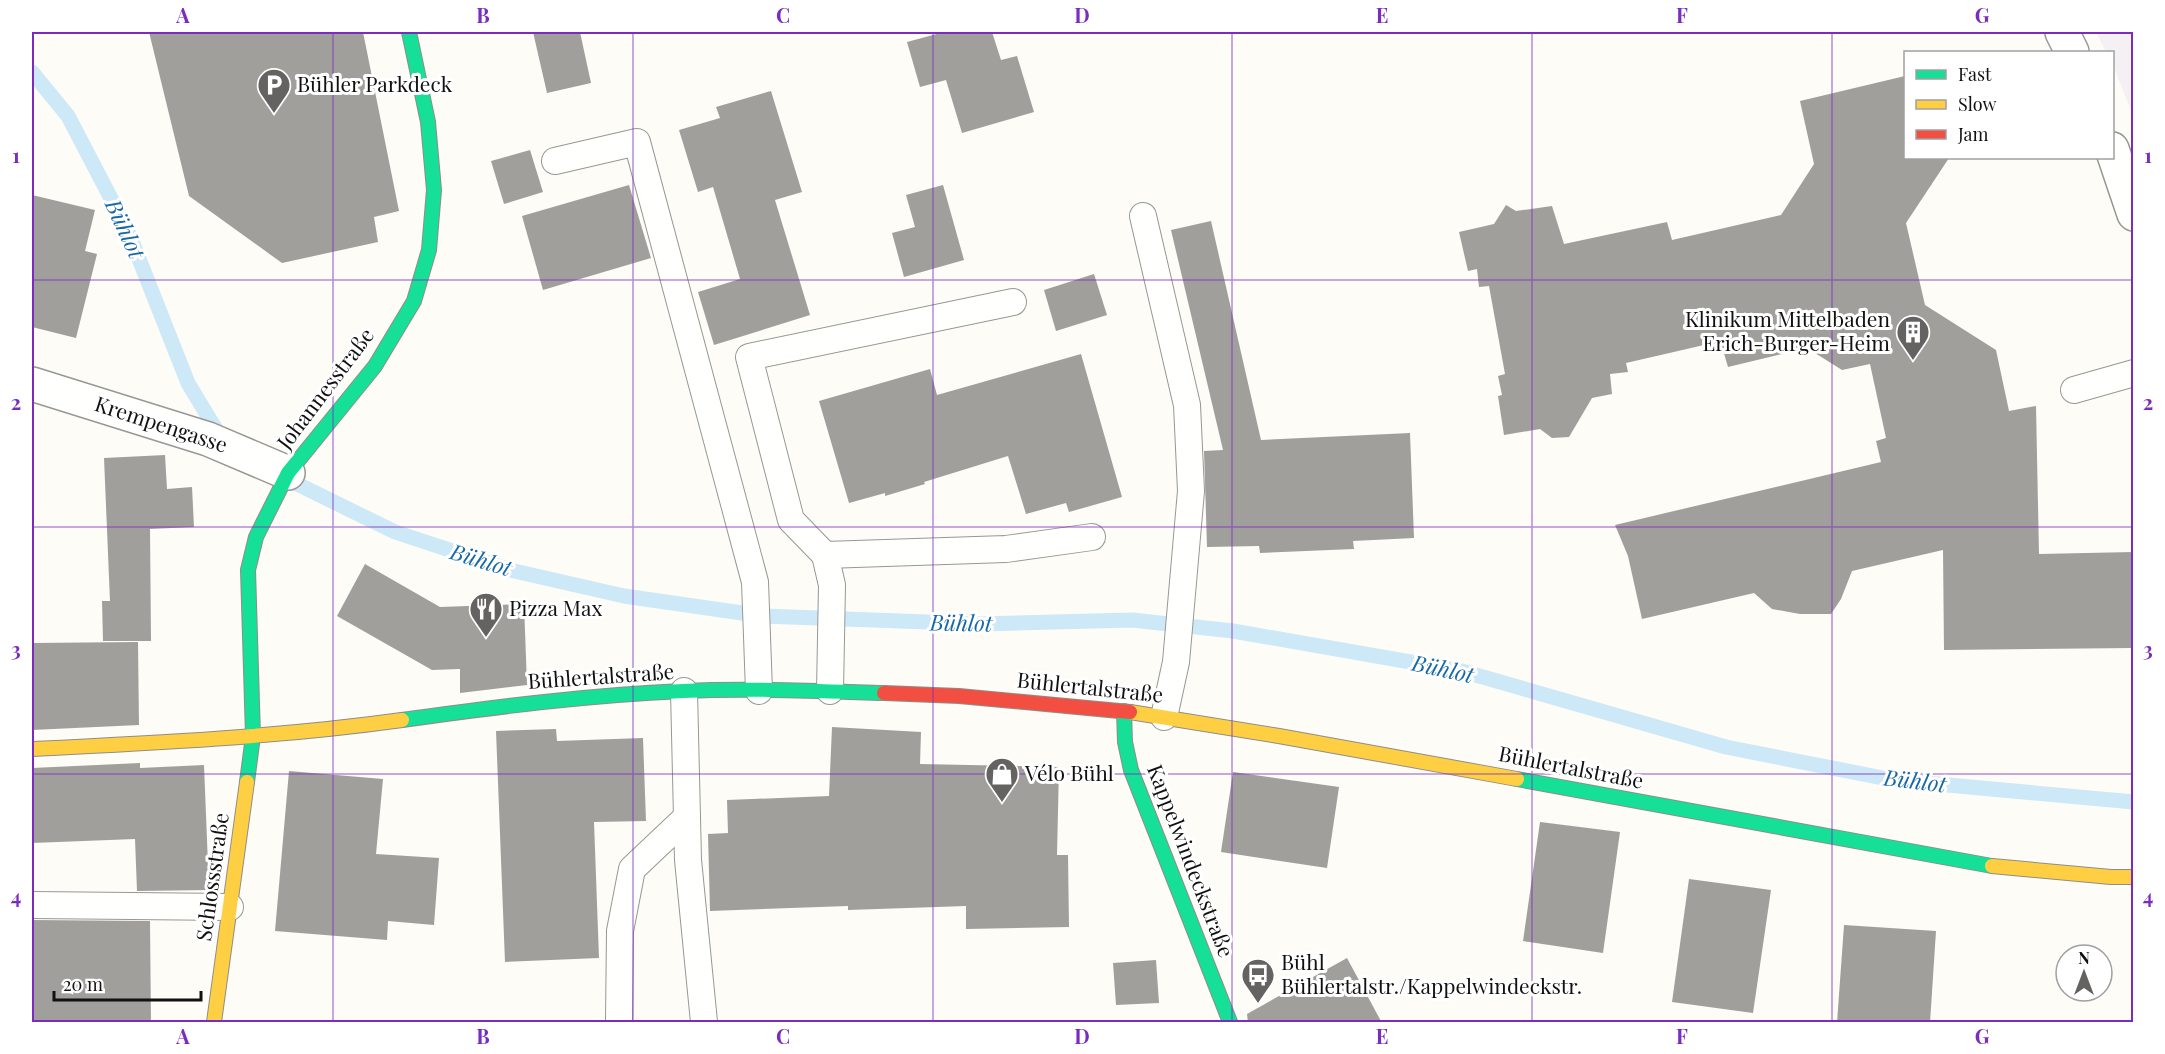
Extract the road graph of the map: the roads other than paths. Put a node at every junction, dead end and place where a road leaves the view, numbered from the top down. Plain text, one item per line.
1 (409, 32) edge
2 (2062, 32) edge
3 (2072, 51) edge
4 (2114, 155) edge
5 (555, 161) dead end
6 (2133, 214) edge
7 (1143, 216) dead end
8 (1012, 302) dead end
9 (2133, 373) edge
10 (32, 384) edge
11 (2074, 390) dead end
12 (288, 473) junction
13 (1092, 537) dead end
14 (825, 555) junction
15 (684, 691) junction
16 (759, 691) junction
17 (830, 691) junction
18 (1124, 711) junction
19 (1164, 717) junction
20 (253, 736) junction
21 (32, 749) edge
22 (687, 817) junction
23 (2133, 877) edge
24 (32, 906) edge
25 (230, 907) junction
26 (214, 1023) edge
27 (620, 1023) edge
28 (704, 1023) edge
29 (1230, 1023) edge

1 - 12 street, Johannesstraße
2 - 3 street
4 - 6 street
5 - 16 lane
7 - 19 lane
8 - 14 lane
9 - 11 lane
10 - 12 street, Krempengasse
12 - 20 street, Johannesstraße
13 - 14 lane
14 - 17 lane
15 - 16 street, Bühlertalstraße
15 - 20 street, Bühlertalstraße
15 - 22 lane
16 - 17 street, Bühlertalstraße
17 - 18 street, Bühlertalstraße
18 - 19 street, Bühlertalstraße
18 - 29 street, Kappelwindeckstraße
19 - 23 street, Bühlertalstraße
20 - 21 street, Bühlertalstraße
20 - 25 street, Schlossstraße
22 - 27 lane
22 - 28 lane
24 - 25 lane
25 - 26 street, Schlossstraße

